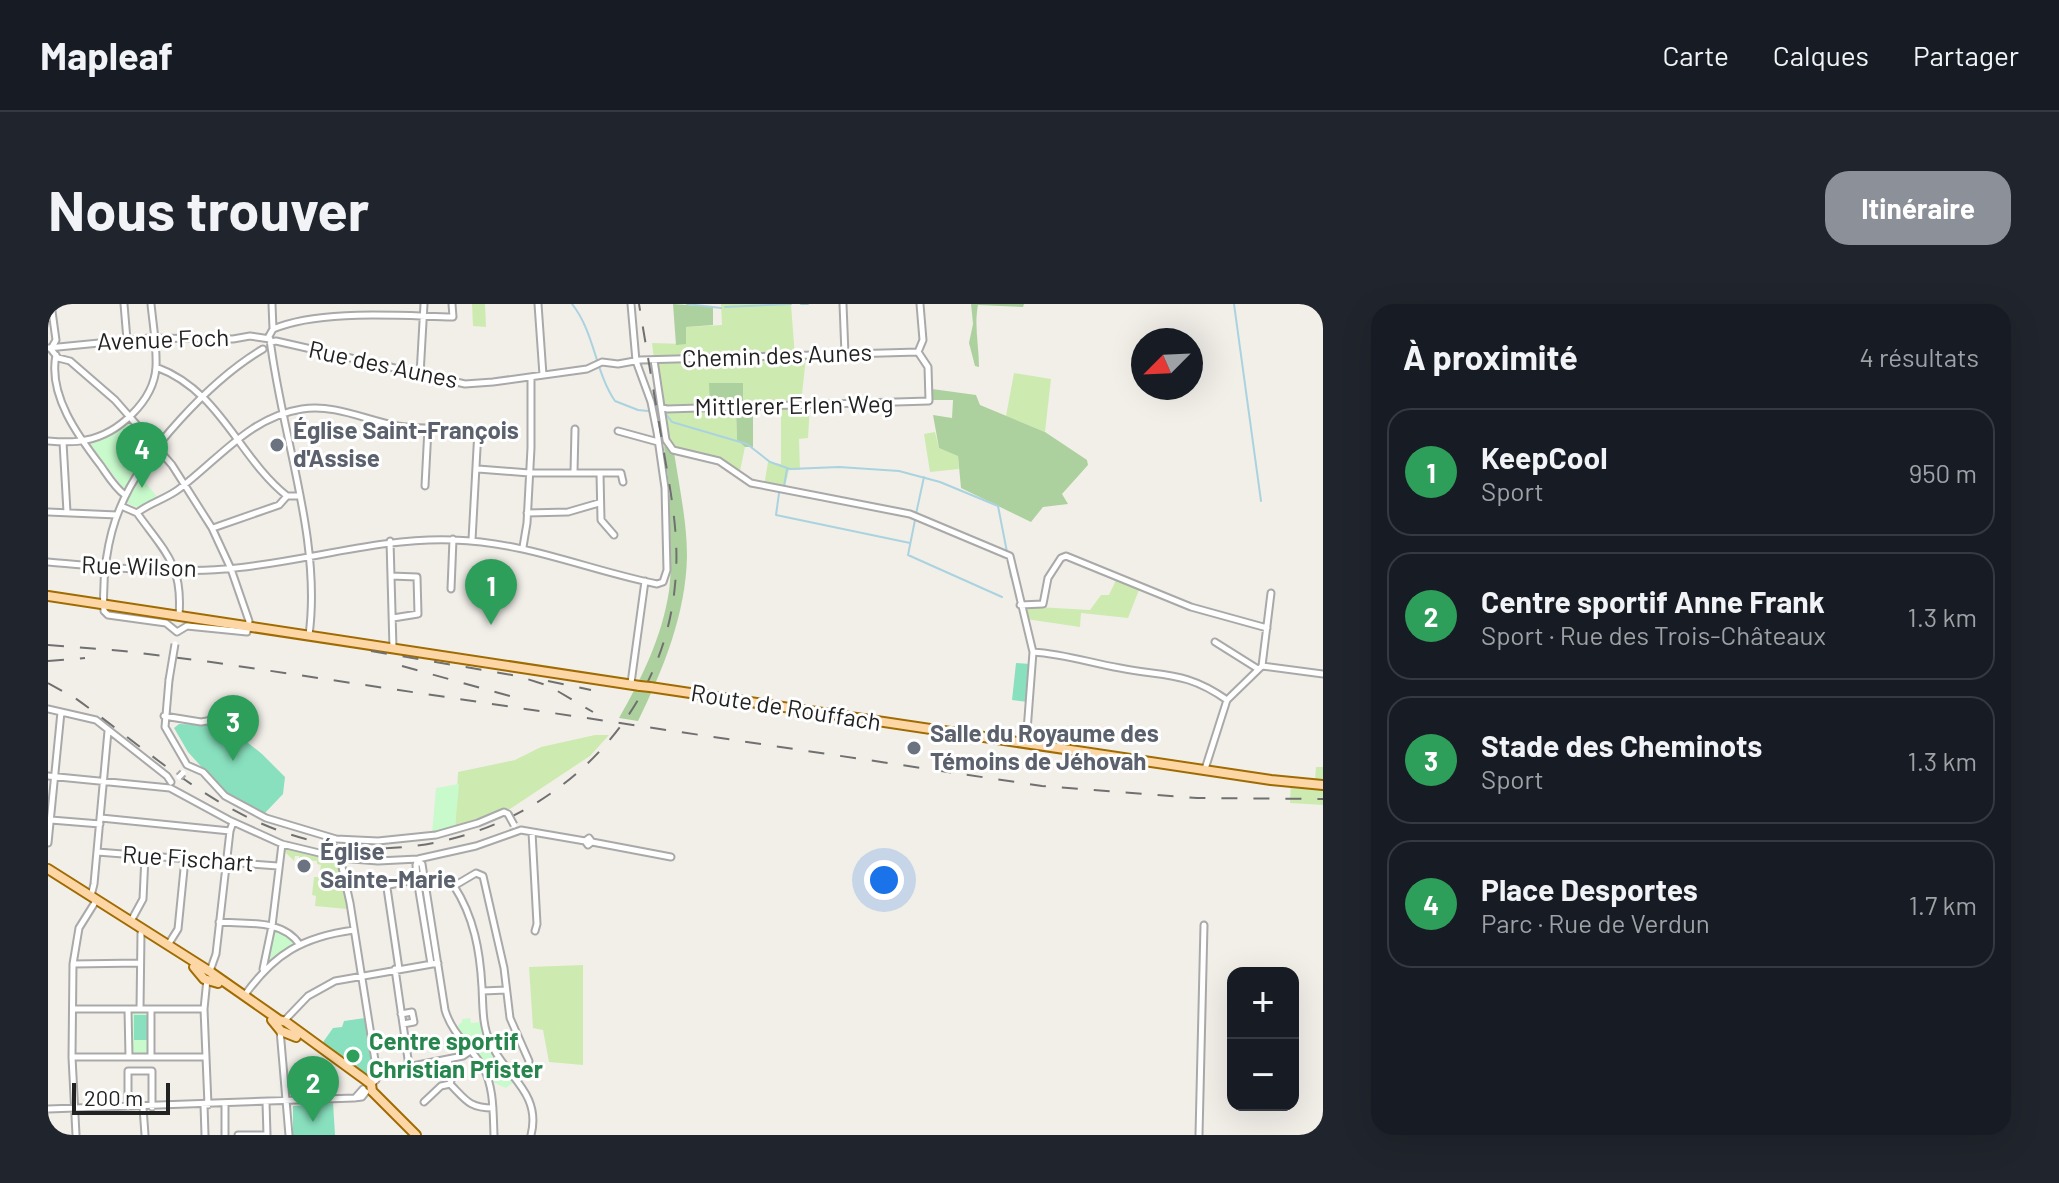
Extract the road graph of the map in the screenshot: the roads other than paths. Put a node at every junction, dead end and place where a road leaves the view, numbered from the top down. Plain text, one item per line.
1 (51, 304) edge
2 (124, 304) edge
3 (151, 304) edge
4 (272, 304) edge
5 (424, 304) edge
6 (452, 304) edge
7 (538, 304) edge
8 (631, 304) edge
9 (843, 304) edge
10 (920, 304) edge
11 (423, 316) junction
12 (273, 329) junction
13 (154, 338) junction
14 (127, 340) junction
15 (264, 345) junction
16 (918, 352) junction
17 (59, 353) edge
18 (845, 354) junction
19 (654, 360) junction
20 (636, 361) junction
21 (156, 367) junction
22 (420, 375) junction
23 (543, 375) junction
24 (531, 377) junction
25 (203, 397) junction
26 (658, 411) junction
27 (285, 414) junction
28 (131, 415) junction
29 (428, 428) junction
30 (575, 429) dead end
31 (618, 431) dead end
32 (239, 438) junction
33 (82, 440) junction
34 (48, 441) edge
35 (63, 442) junction
36 (658, 442) junction
37 (158, 446) junction
38 (478, 469) junction
39 (574, 472) junction
40 (529, 473) junction
41 (600, 473) junction
42 (623, 482) dead end
43 (185, 484) junction
44 (425, 486) dead end
45 (125, 495) junction
46 (287, 496) junction
47 (300, 496) junction
48 (599, 503) junction
49 (121, 506) junction
50 (48, 512) edge
51 (67, 512) junction
52 (137, 513) junction
53 (527, 513) junction
54 (117, 515) junction
55 (212, 528) junction
56 (614, 535) dead end
57 (453, 539) junction
58 (472, 540) junction
59 (390, 541) junction
60 (523, 547) junction
61 (307, 557) junction
62 (48, 562) edge
63 (107, 567) junction
64 (231, 569) junction
65 (176, 571) junction
66 (391, 576) junction
67 (645, 581) junction
68 (451, 589) dead end
69 (1271, 593) dead end
70 (48, 596) edge
71 (1020, 605) junction
72 (107, 610) junction
73 (179, 615) junction
74 (393, 618) junction
75 (249, 626) junction
76 (1267, 628) junction
77 (177, 632) junction
78 (309, 635) junction
79 (1215, 642) dead end
80 (393, 648) junction
81 (1033, 652) junction
82 (1260, 667) junction
83 (1323, 674) edge
84 (640, 685) junction
85 (1227, 700) junction
86 (48, 711) edge
87 (61, 714) junction
88 (164, 716) junction
89 (219, 719) dead end
90 (108, 731) junction
91 (1026, 744) junction
92 (187, 765) junction
93 (1205, 770) junction
94 (51, 776) edge
95 (103, 780) junction
96 (175, 783) junction
97 (1323, 785) edge
98 (50, 812) edge
99 (51, 820) junction
100 (100, 821) junction
101 (233, 822) junction
102 (515, 828) junction
103 (230, 831) junction
104 (532, 832) junction
105 (48, 843) edge
106 (282, 844) junction
107 (97, 852) junction
108 (145, 856) junction
109 (671, 857) dead end
110 (340, 858) junction
111 (185, 859) junction
112 (418, 860) junction
113 (226, 862) junction
114 (278, 866) junction
115 (48, 869) edge
116 (421, 878) junction
117 (454, 886) junction
118 (91, 900) junction
119 (130, 922) junction
120 (219, 922) junction
121 (1204, 925) dead end
122 (272, 926) junction
123 (354, 930) junction
124 (535, 931) dead end
125 (141, 933) junction
126 (300, 945) junction
127 (168, 946) junction
128 (140, 963) junction
129 (435, 963) junction
130 (73, 964) junction
131 (397, 969) junction
132 (263, 970) junction
133 (207, 973) junction
134 (361, 975) junction
135 (506, 990) junction
136 (483, 991) junction
137 (244, 997) junction
138 (73, 1009) junction
139 (140, 1009) junction
140 (151, 1009) junction
141 (204, 1009) junction
142 (128, 1010) junction
143 (401, 1014) junction
144 (403, 1024) junction
145 (283, 1027) junction
146 (469, 1052) junction
147 (72, 1057) junction
148 (129, 1057) junction
149 (139, 1057) junction
150 (151, 1057) junction
151 (205, 1057) junction
152 (448, 1059) junction
153 (409, 1066) junction
154 (139, 1071) junction
155 (377, 1073) junction
156 (516, 1077) junction
157 (450, 1084) junction
158 (368, 1088) junction
159 (287, 1101) junction
160 (266, 1102) junction
161 (424, 1102) dead end
162 (206, 1105) junction
163 (225, 1105) junction
164 (128, 1107) junction
165 (143, 1107) junction
166 (152, 1107) junction
167 (74, 1108) junction
168 (493, 1108) junction
169 (48, 1109) edge
170 (76, 1135) edge
171 (145, 1135) edge
172 (205, 1135) edge
173 (225, 1135) edge
174 (238, 1135) edge
175 (289, 1135) edge
176 (416, 1135) edge
177 (494, 1135) edge
178 (531, 1135) edge
179 (1199, 1135) edge

1 - 17 street
2 - 14 street
3 - 13 street
4 - 12 street
5 - 11 street
6 - 11 street
7 - 23 street
8 - 20 street
9 - 18 street
10 - 16 street
11 - 12 street
11 - 22 street
12 - 15 street
13 - 14 street, Avenue Foch
13 - 15 street, Avenue Foch
13 - 21 street
14 - 17 street, Avenue Foch
15 - 22 street, Rue des Aunes
15 - 25 street
15 - 27 street
16 - 18 street, Chemin des Aunes
16 - 26 street, Mittlerer Erlen Weg
17 - 28 street
17 - 33 street
18 - 19 street, Chemin des Aunes
19 - 20 street, Chemin des Aunes
19 - 26 street
20 - 23 street, Rue des Aunes
20 - 26 street
21 - 25 street
21 - 28 street
22 - 24 street, Rue des Aunes
23 - 24 street, Rue des Aunes
24 - 40 street
25 - 32 street
25 - 37 street
26 - 36 street
26 - 71 street
27 - 29 street
27 - 32 street
27 - 47 street
28 - 33 street
28 - 37 street
29 - 38 street
29 - 44 street
30 - 39 street
31 - 36 street
32 - 43 street
32 - 46 street
33 - 35 street
33 - 45 street
34 - 35 street
35 - 51 street
36 - 67 street
37 - 43 street
37 - 45 street
38 - 40 street
38 - 58 street
39 - 40 street
39 - 41 street
40 - 53 street
41 - 42 street
41 - 48 street
43 - 52 street
43 - 55 street
45 - 49 street
46 - 47 street
46 - 55 street
47 - 61 street
48 - 53 street
48 - 56 street
49 - 52 street
49 - 54 street
50 - 51 street
51 - 54 street
52 - 65 street
53 - 60 street
54 - 63 street
55 - 64 street
57 - 58 street, Rue Wilson
57 - 59 street, Rue Wilson
57 - 68 street
58 - 60 street, Rue Wilson
59 - 61 street, Rue Wilson
59 - 66 street
60 - 67 street, Rue Wilson
61 - 64 street, Rue Wilson
61 - 78 street
62 - 63 street, Rue Wilson
63 - 65 street, Rue Wilson
63 - 72 street
64 - 65 street, Rue Wilson
64 - 75 street
65 - 73 street
66 - 74 street
66 - 74 street
67 - 84 street
69 - 76 street
70 - 72 main road, Route de Rouffach
71 - 76 street
71 - 81 street
72 - 73 main road, Route de Rouffach
72 - 77 street, Route de Rouffach
73 - 75 main road, Route de Rouffach
74 - 80 street
75 - 77 street, Route de Rouffach
75 - 78 main road, Route de Rouffach
76 - 82 street
77 - 88 street, bridge
78 - 80 main road, Route de Rouffach
79 - 82 street
80 - 84 main road, Route de Rouffach
81 - 85 street
81 - 91 street
82 - 83 street
82 - 85 street
84 - 91 main road, Route de Rouffach
85 - 93 street
86 - 87 street
87 - 90 street
87 - 94 street
88 - 89 street
88 - 92 street
90 - 95 street
90 - 96 street
91 - 93 main road, Route de Rouffach
92 - 96 street
92 - 102 street, bridge
93 - 97 main road, Route de Rouffach
94 - 95 street
94 - 98 street
95 - 96 street
95 - 100 street
96 - 101 street
98 - 99 street
99 - 100 street
99 - 105 street
100 - 103 street
100 - 107 street
101 - 103 street
101 - 106 street
102 - 104 street
102 - 112 street
103 - 113 street
104 - 109 street
104 - 124 street
106 - 110 street
106 - 114 street
107 - 108 street, Rue Fischart
107 - 118 street
108 - 111 street, Rue Fischart
108 - 119 street
110 - 112 street
110 - 123 street
111 - 113 street, Rue Fischart
111 - 127 street
112 - 116 street
113 - 114 street, Rue Fischart
113 - 120 street
114 - 122 street
115 - 118 main road
116 - 117 street
116 - 129 street
116 - 131 street
117 - 135 street
117 - 136 street
118 - 119 main road
118 - 125 main road
118 - 130 street
119 - 127 main road
120 - 122 street
120 - 133 street
121 - 179 street
122 - 126 street
122 - 132 street
123 - 126 street
123 - 134 street
125 - 128 street
125 - 133 main road
126 - 132 street
127 - 133 main road
128 - 130 street
128 - 139 street
129 - 131 street
129 - 146 street
130 - 138 street
131 - 134 street
131 - 143 street
132 - 137 street
133 - 137 main road
133 - 141 street
133 - 145 main road
134 - 145 street
134 - 155 street
135 - 136 street
135 - 156 street
136 - 156 street
137 - 145 main road
138 - 142 street
138 - 147 street
139 - 140 street
139 - 142 street
140 - 141 street
140 - 150 street
141 - 151 street
142 - 148 street
143 - 144 street
143 - 144 street
144 - 153 street
145 - 158 main road
145 - 159 street
146 - 152 street
146 - 168 street
147 - 148 street
147 - 167 street
148 - 149 street
149 - 150 street
149 - 154 street
150 - 151 street
151 - 162 street
152 - 153 street
152 - 157 street
153 - 155 street
154 - 164 street
154 - 166 street
155 - 158 street
156 - 178 street
157 - 161 street
157 - 168 street
158 - 159 street
158 - 176 main road
159 - 160 street
159 - 175 street
160 - 163 street
160 - 174 street
162 - 163 street
162 - 166 street
162 - 172 street
163 - 173 street
164 - 165 street
164 - 167 street
165 - 166 street
165 - 171 street
167 - 169 street
167 - 170 street
168 - 177 street

